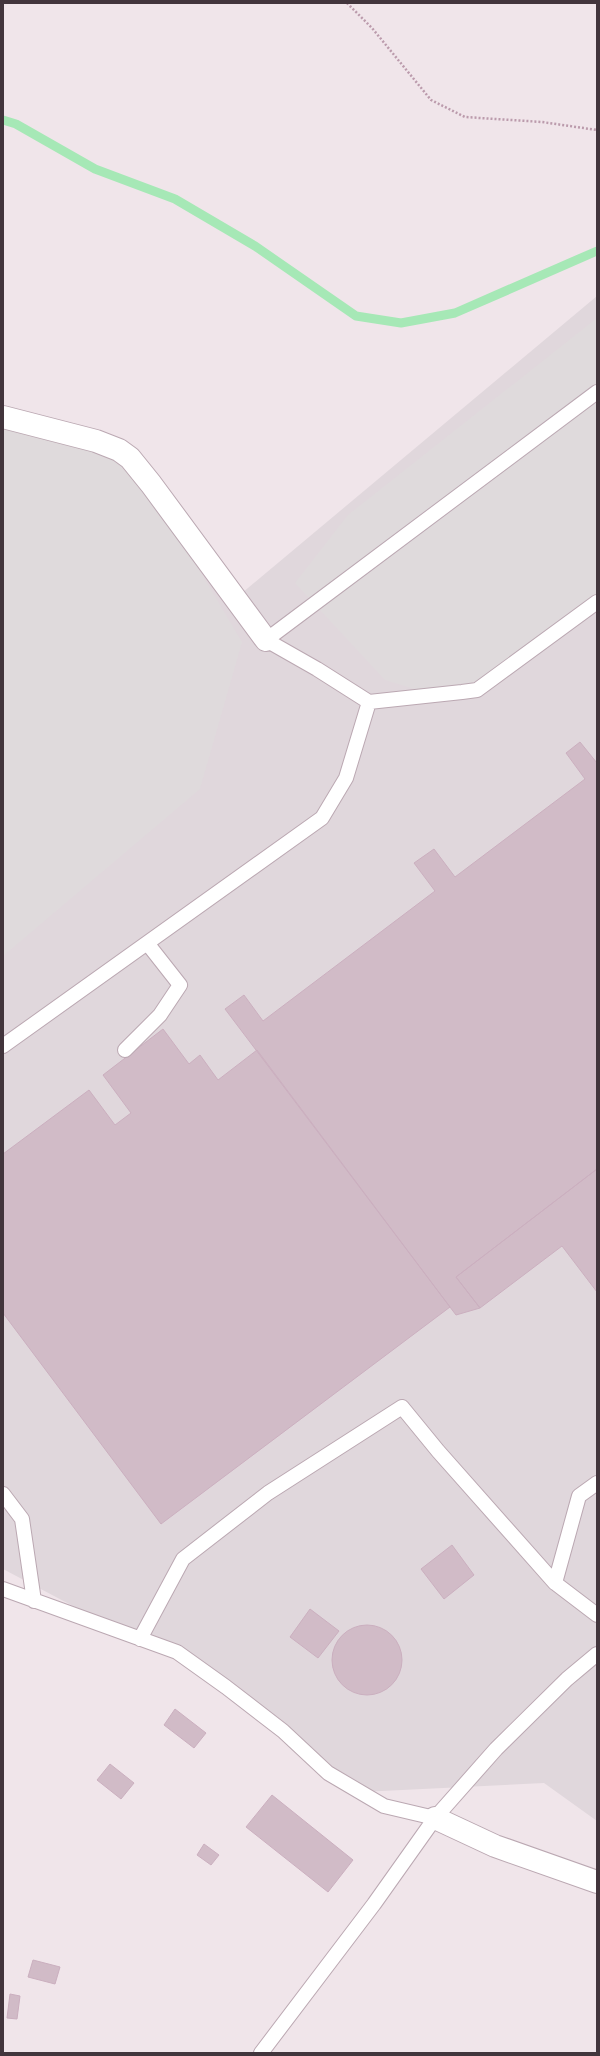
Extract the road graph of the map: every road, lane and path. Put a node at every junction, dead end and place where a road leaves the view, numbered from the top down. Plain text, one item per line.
1 (347, 3) edge
2 (597, 130) edge
3 (597, 392) edge
4 (3, 417) edge
5 (597, 602) edge
6 (266, 640) junction
7 (369, 702) junction
8 (147, 943) junction
9 (3, 1046) edge
10 (125, 1050) dead end
11 (597, 1483) edge
12 (3, 1494) edge
13 (555, 1582) junction
14 (3, 1589) edge
15 (34, 1601) junction
16 (597, 1615) edge
17 (140, 1639) junction
18 (597, 1654) edge
19 (435, 1818) junction
20 (597, 1882) edge
21 (261, 2053) edge

1 - 2 path
3 - 6 lane
4 - 6 street
5 - 7 lane
6 - 7 lane
7 - 8 lane
8 - 9 lane
8 - 10 lane
11 - 13 lane
12 - 15 lane
13 - 16 lane
13 - 17 lane
14 - 15 lane
15 - 17 lane
17 - 19 lane
18 - 19 lane
19 - 20 street
19 - 21 lane

